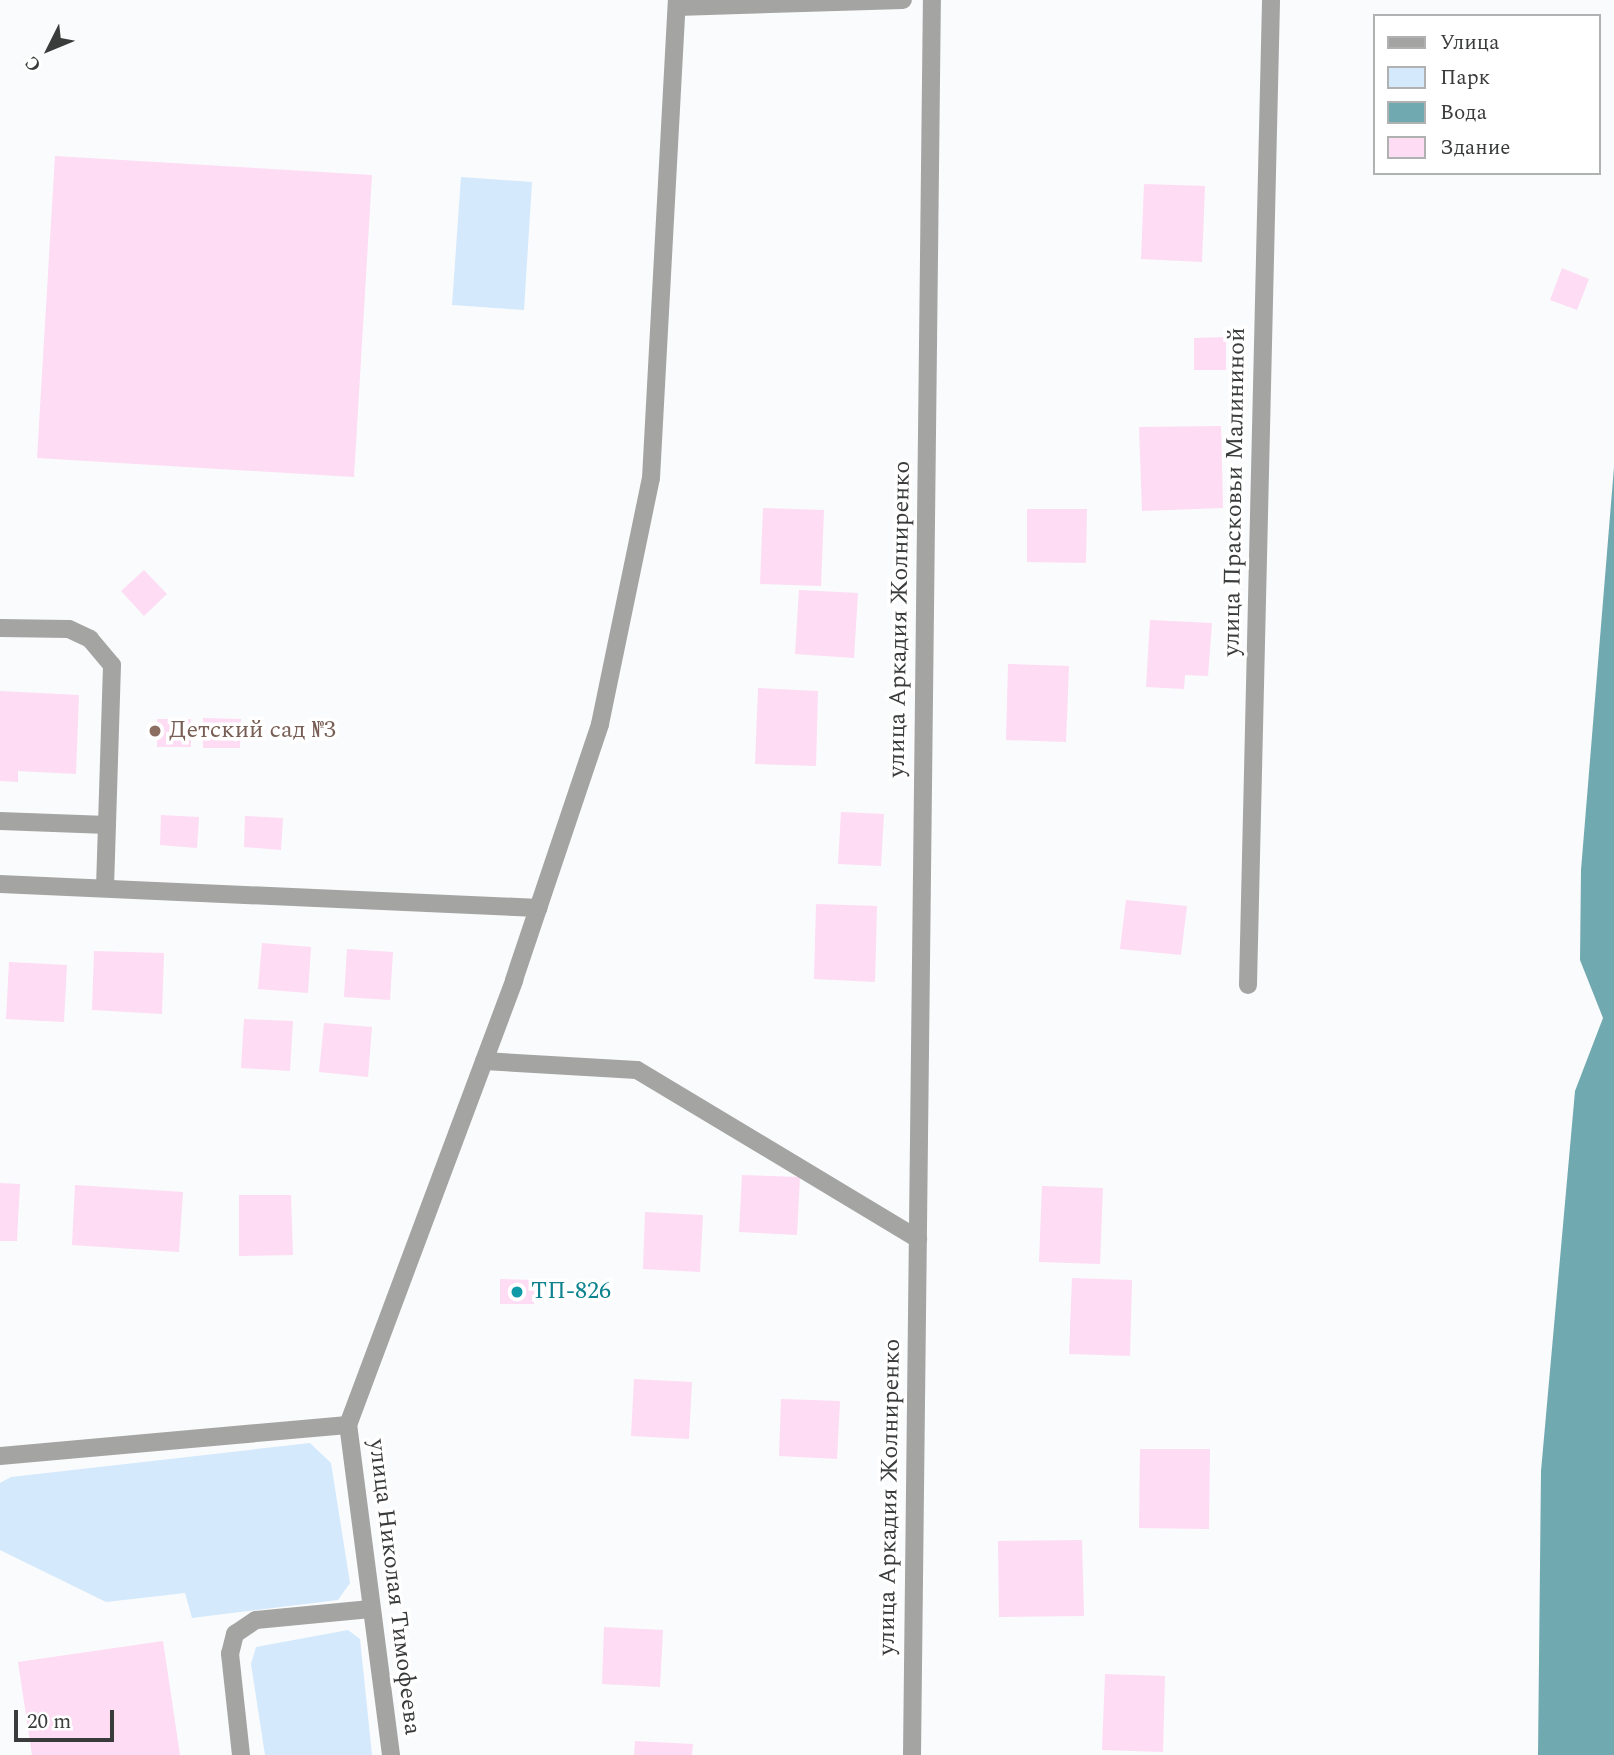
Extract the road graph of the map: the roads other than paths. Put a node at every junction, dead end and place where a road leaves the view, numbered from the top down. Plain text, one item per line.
1 (902, 0) edge
2 (932, 0) edge
3 (1271, 0) edge
4 (677, 4) edge
5 (0, 628) edge
6 (0, 821) edge
7 (107, 825) junction
8 (0, 884) edge
9 (105, 887) junction
10 (538, 908) junction
11 (1248, 985) dead end
12 (484, 1060) junction
13 (918, 1239) junction
14 (348, 1426) junction
15 (0, 1456) edge
16 (370, 1609) junction
17 (241, 1755) edge
18 (391, 1755) edge
19 (912, 1755) edge

1 - 4 street
2 - 13 street, улица Аркадия Жолниренко
3 - 11 street, улица Прасковьи Малининой
4 - 10 street
5 - 7 street
6 - 7 street
7 - 9 street
8 - 9 street
9 - 10 street
10 - 12 street
12 - 13 street
12 - 14 street
13 - 19 street, улица Аркадия Жолниренко
14 - 15 street
14 - 16 street, улица Николая Тимофеева
16 - 17 street
16 - 18 street, улица Николая Тимофеева

